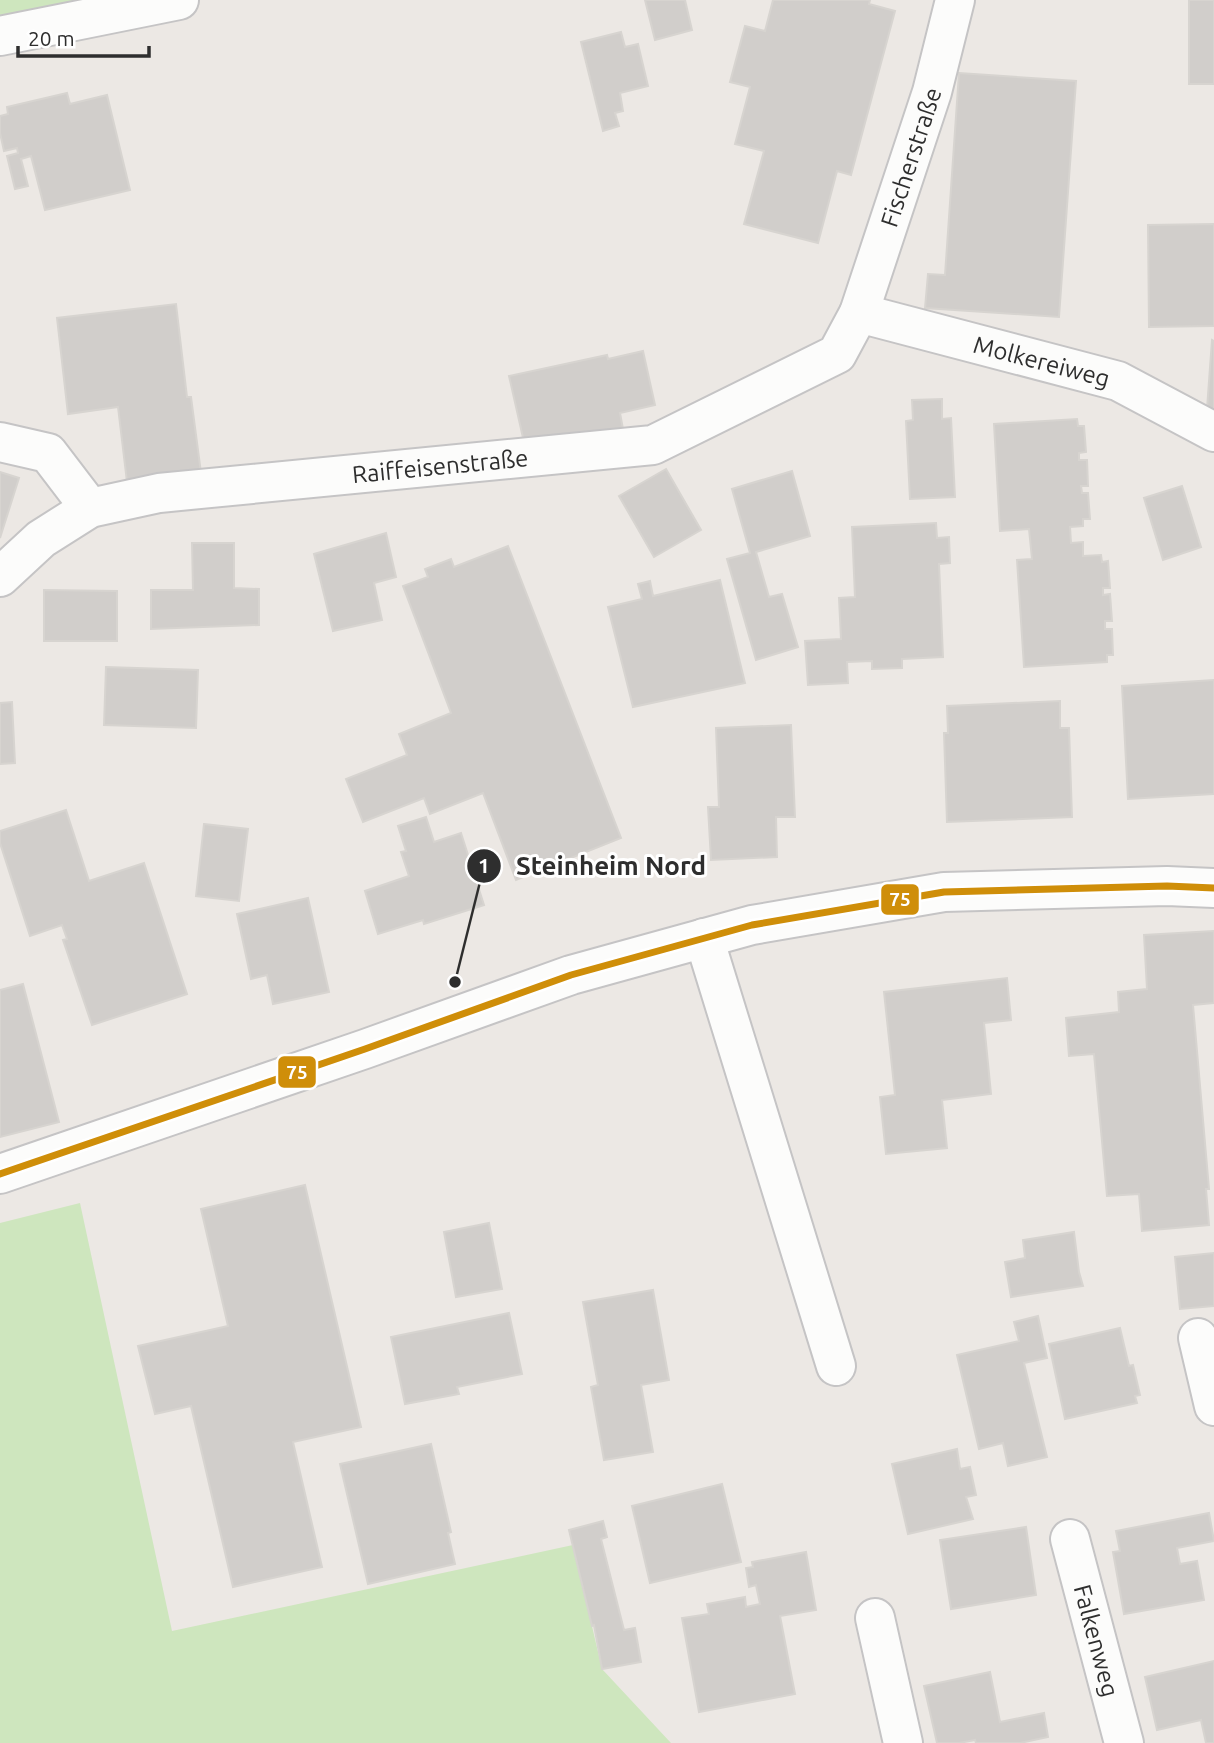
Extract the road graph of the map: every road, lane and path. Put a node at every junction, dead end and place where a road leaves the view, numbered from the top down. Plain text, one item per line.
1 (180, 0) edge
2 (956, 0) edge
3 (0, 36) edge
4 (859, 313) junction
5 (1214, 432) edge
6 (0, 442) edge
7 (90, 508) junction
8 (0, 577) edge
9 (1214, 888) edge
10 (704, 938) junction
11 (0, 1174) edge
12 (1198, 1338) dead end
13 (836, 1366) dead end
14 (1214, 1406) edge
15 (1070, 1539) dead end
16 (875, 1618) dead end
17 (903, 1743) edge
18 (1124, 1743) edge

1 - 3 street
2 - 4 street, Fischerstraße
4 - 5 street, Molkereiweg
4 - 7 street, Raiffeisenstraße
6 - 7 street
7 - 8 street, Raiffeisenstraße
9 - 10 street
10 - 11 street
10 - 13 street
12 - 14 street
15 - 18 street, Falkenweg
16 - 17 street

